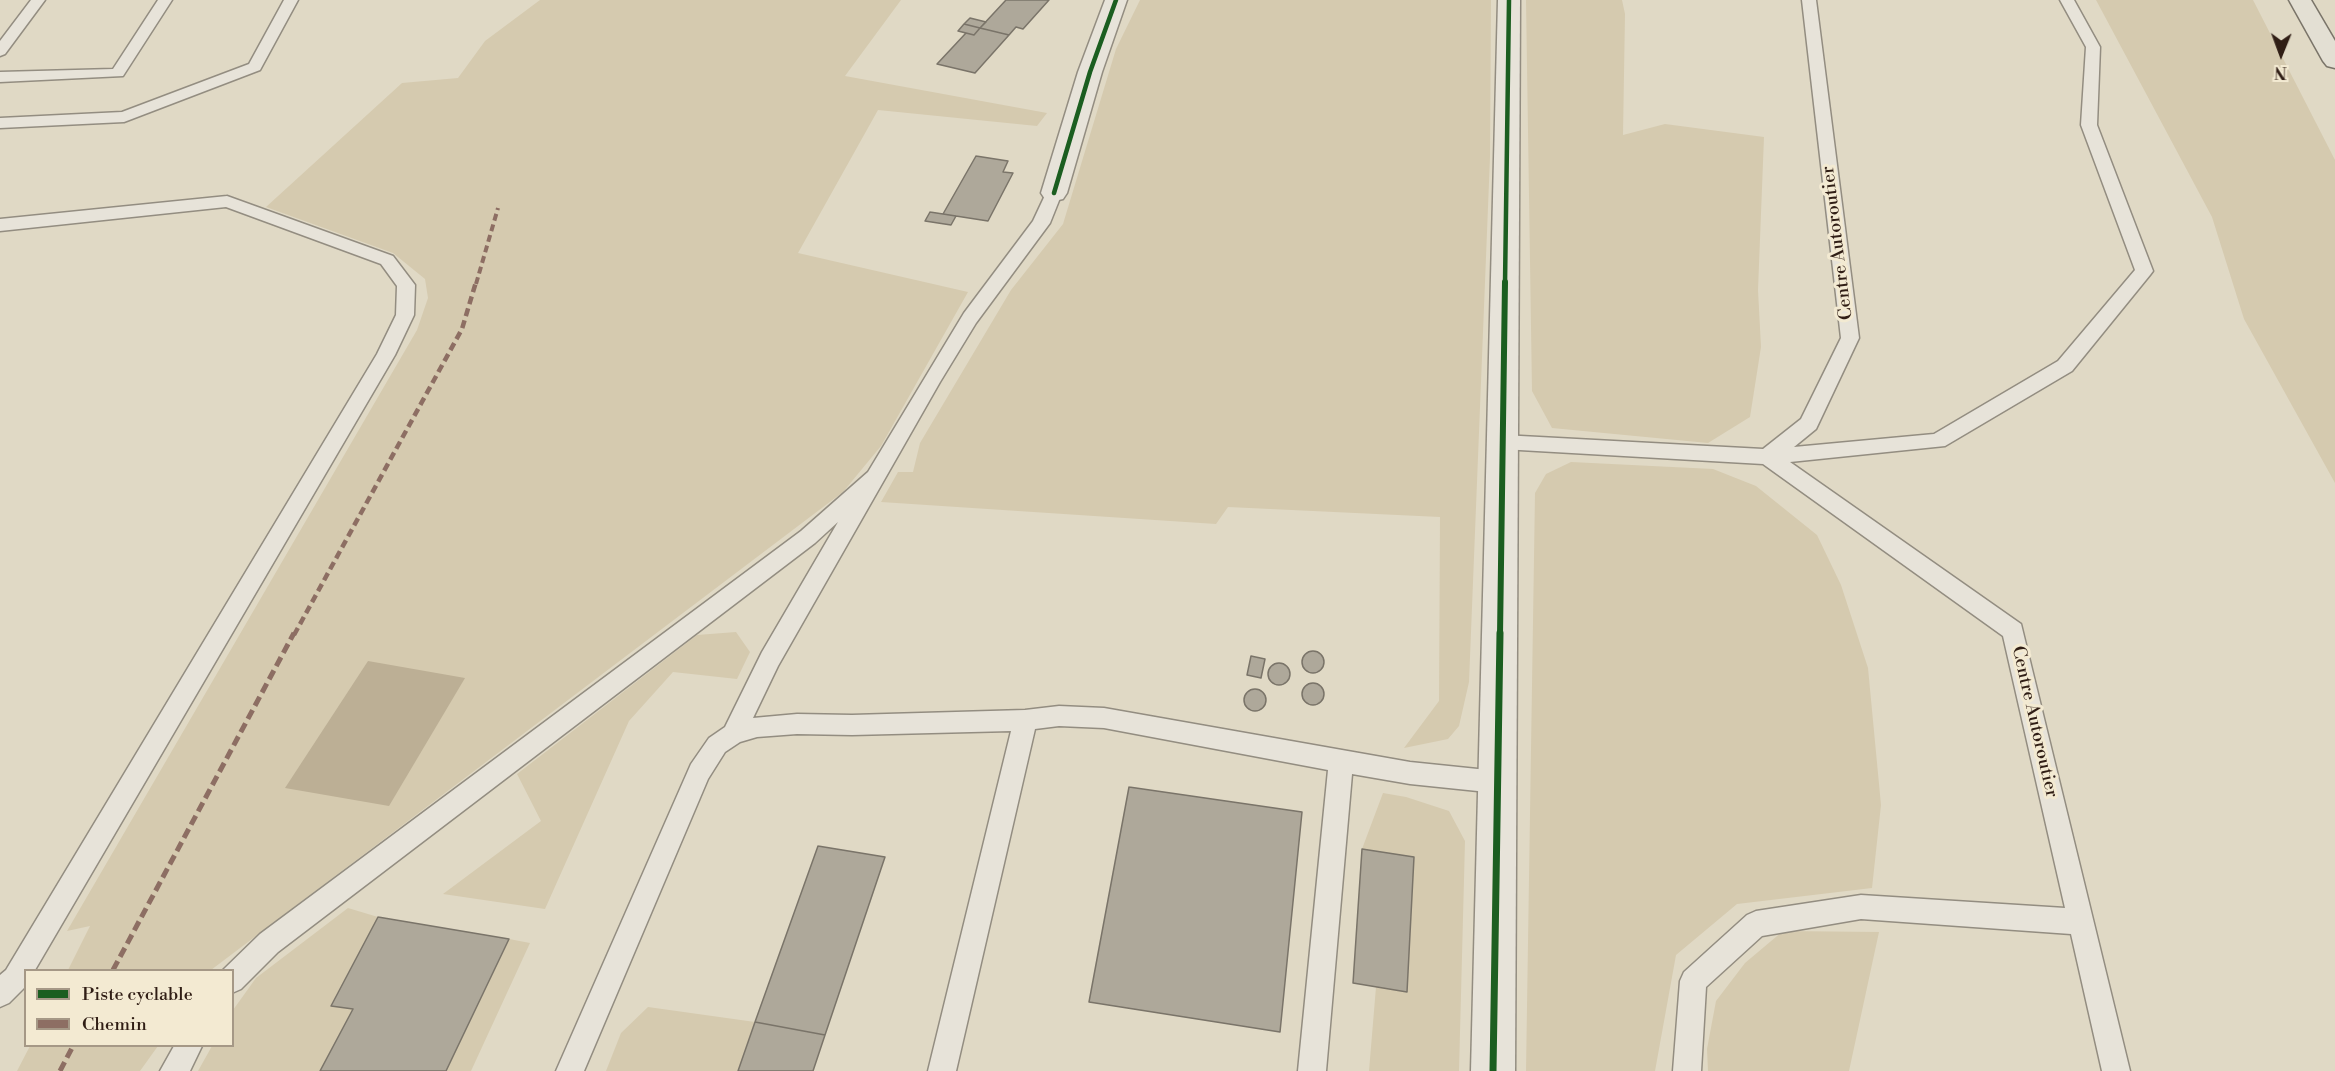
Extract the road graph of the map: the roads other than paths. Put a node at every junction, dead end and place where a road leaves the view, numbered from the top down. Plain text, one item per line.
1 (38, 0) edge
2 (165, 0) edge
3 (291, 0) edge
4 (1116, 0) edge
5 (1509, 0) edge
6 (1809, 0) edge
7 (2067, 0) edge
8 (2300, 0) edge
9 (0, 51) edge
10 (2335, 60) edge
11 (0, 77) edge
12 (0, 123) edge
13 (1054, 193) joint
14 (0, 225) edge
15 (1502, 442) junction
16 (1767, 457) junction
17 (874, 478) junction
18 (1025, 720) junction
19 (733, 734) junction
20 (1341, 762) junction
21 (1497, 782) junction
22 (2081, 922) junction
23 (234, 978) edge
24 (0, 994) edge
25 (188, 1047) edge
26 (174, 1071) edge
27 (570, 1071) edge
28 (942, 1071) edge
29 (1312, 1071) edge
30 (1493, 1071) edge
31 (1687, 1071) edge
32 (2116, 1071) edge

1 - 9 lane
2 - 11 lane
3 - 12 lane
4 - 13 street
5 - 15 street
6 - 16 lane, Centre Autoroutier
7 - 16 lane
8 - 10 highway
13 - 17 lane
14 - 24 lane
15 - 16 lane
15 - 21 street
16 - 22 lane, Centre Autoroutier
17 - 19 lane
17 - 23 lane
18 - 19 lane
18 - 20 lane
18 - 28 lane
19 - 27 lane
20 - 21 lane
20 - 29 lane
21 - 30 street
22 - 31 lane
22 - 32 lane, Centre Autoroutier
25 - 26 lane

